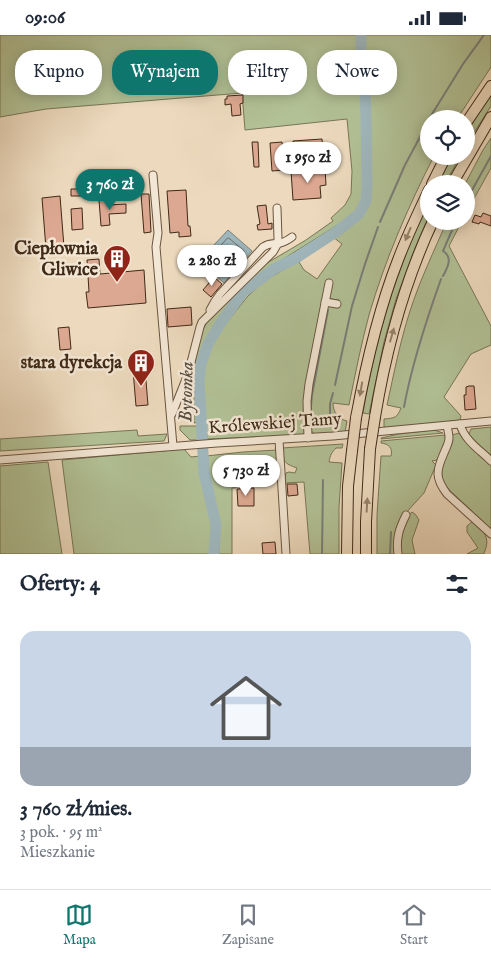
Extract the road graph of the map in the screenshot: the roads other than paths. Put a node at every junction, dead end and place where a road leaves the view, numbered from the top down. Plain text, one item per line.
1 (491, 86) edge
2 (475, 110) edge
3 (491, 117) edge
4 (153, 175) dead end
5 (457, 175) edge
6 (277, 208) dead end
7 (420, 208) edge
8 (429, 230) edge
9 (292, 237) dead end
10 (277, 244) junction
11 (329, 283) dead end
12 (325, 302) junction
13 (337, 304) dead end
14 (171, 416) junction
15 (491, 421) edge
16 (460, 424) junction
17 (447, 426) junction
18 (308, 438) junction
19 (279, 440) junction
20 (173, 446) junction
21 (0, 460) edge
22 (491, 461) edge
23 (406, 515) dead end
24 (491, 534) edge
25 (286, 554) edge
26 (347, 554) edge
27 (366, 554) edge
28 (398, 554) edge

1 - 2 highway
3 - 5 highway
4 - 14 street
6 - 10 street
7 -> 26 highway, bridge
27 -> 8 highway, bridge
9 - 10 street
10 - 14 street
11 - 12 street
12 - 13 street
12 - 18 street
14 - 20 street
15 - 16 street, Królewskiej Tamy
16 - 17 street, Królewskiej Tamy
16 - 22 street
17 - 18 street, Królewskiej Tamy
17 - 24 street
18 - 19 street, Królewskiej Tamy
19 - 20 street, Królewskiej Tamy
19 - 25 street
20 - 21 street, Królewskiej Tamy
23 - 28 street

